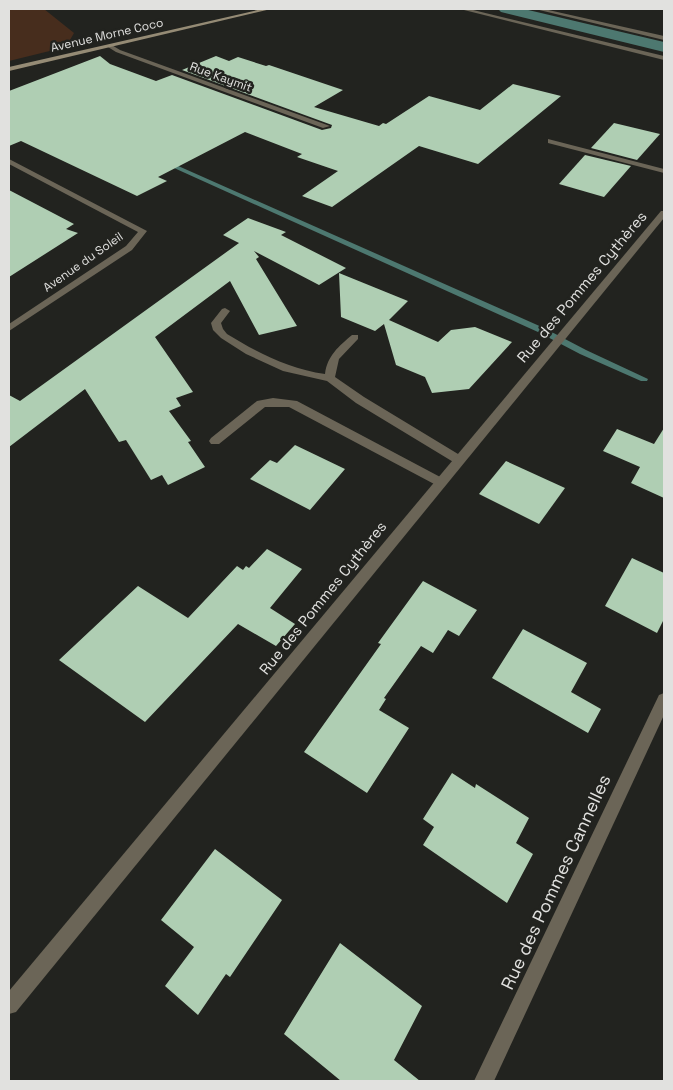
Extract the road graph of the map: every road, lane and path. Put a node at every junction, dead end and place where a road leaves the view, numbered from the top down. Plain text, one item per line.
1 (268, 9) edge
2 (464, 9) edge
3 (538, 9) edge
4 (663, 36) edge
5 (110, 46) junction
6 (664, 58) edge
7 (9, 69) edge
8 (326, 126) dead end
9 (551, 141) dead end
10 (9, 161) edge
11 (664, 172) edge
12 (664, 213) edge
13 (225, 311) dead end
14 (9, 328) edge
15 (355, 337) dead end
16 (330, 378) junction
17 (215, 441) dead end
18 (459, 460) junction
19 (440, 482) junction
20 (664, 700) edge
21 (9, 1005) edge
22 (484, 1081) edge

1 - 5 street, Avenue Morne Coco
2 - 6 street
3 - 4 street
5 - 7 street, Avenue Morne Coco
5 - 8 street, Rue Kaymit
9 - 11 street
10 - 14 street, Avenue du Soleil
12 - 18 street, Rue des Pommes Cythères
13 - 16 street
15 - 16 street
16 - 18 street
17 - 19 street
18 - 19 street, Rue des Pommes Cythères
19 - 21 street, Rue des Pommes Cythères
20 - 22 street, Rue des Pommes Cannelles

